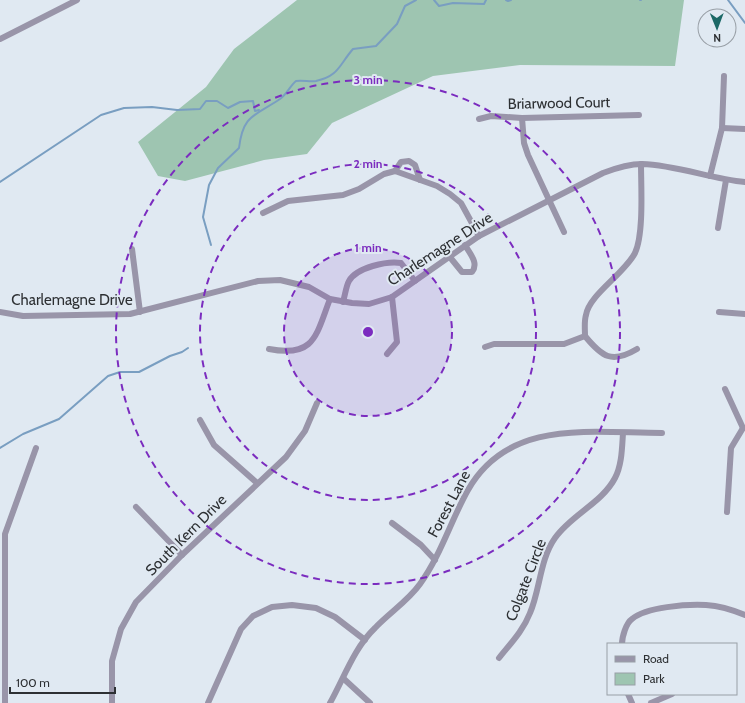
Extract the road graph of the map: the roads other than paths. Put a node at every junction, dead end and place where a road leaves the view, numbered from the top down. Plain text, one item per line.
1 (77, 0) edge
2 (0, 39) edge
3 (724, 76) dead end
4 (639, 115) dead end
5 (522, 118) junction
6 (479, 119) dead end
7 (722, 128) junction
8 (745, 129) edge
9 (642, 164) junction
10 (396, 171) junction
11 (710, 176) junction
12 (420, 180) junction
13 (726, 180) junction
14 (745, 182) edge
15 (549, 200) junction
16 (263, 213) dead end
17 (718, 228) dead end
18 (564, 232) dead end
19 (479, 236) junction
20 (465, 246) junction
21 (132, 249) dead end
22 (449, 256) junction
23 (415, 281) junction
24 (392, 297) junction
25 (330, 299) junction
26 (344, 302) junction
27 (0, 312) edge
28 (140, 312) junction
29 (719, 312) dead end
30 (745, 314) edge
31 (585, 336) junction
32 (485, 347) dead end
33 (269, 349) dead end
34 (637, 350) dead end
35 (387, 354) dead end
36 (725, 389) dead end
37 (317, 403) dead end
38 (200, 420) dead end
39 (744, 428) edge
40 (662, 432) dead end
41 (623, 433) junction
42 (36, 448) dead end
43 (257, 483) junction
44 (136, 507) dead end
45 (727, 512) dead end
46 (392, 523) dead end
47 (2, 534) edge
48 (182, 555) junction
49 (435, 560) junction
50 (745, 615) edge
51 (365, 640) junction
52 (622, 643) edge
53 (499, 658) dead end
54 (344, 679) junction
55 (670, 695) edge
56 (5, 703) edge
57 (112, 703) edge
58 (208, 703) edge
59 (330, 703) edge
60 (370, 703) edge
61 (651, 703) edge

1 - 2 street
3 - 7 street
4 - 5 street, Briarwood Court
5 - 6 street, Briarwood Court
5 - 15 street
7 - 8 street
7 - 11 street
9 - 11 street, Charlemagne Drive
9 - 15 street, Charlemagne Drive
9 - 31 street
10 - 12 street
10 - 12 street
10 - 16 street
11 - 13 street, Charlemagne Drive
12 - 19 street
13 - 14 street, Charlemagne Drive
13 - 17 street
15 - 18 street
15 - 19 street, Charlemagne Drive
19 - 20 street, Charlemagne Drive
20 - 22 street, Charlemagne Drive
20 - 22 street
21 - 28 street
22 - 23 street, Charlemagne Drive
23 - 24 street, Charlemagne Drive
23 - 26 street
24 - 26 street, Charlemagne Drive
24 - 35 street
25 - 26 street, Charlemagne Drive
25 - 28 street, Charlemagne Drive
25 - 33 street
27 - 28 street, Charlemagne Drive
29 - 30 street
31 - 32 street
31 - 34 street
36 - 39 street
37 - 43 street, South Kern Drive
38 - 43 street
39 - 45 street
40 - 41 street, Forest Lane
41 - 49 street, Forest Lane
41 - 53 street, Colgate Circle
42 - 47 street
43 - 48 street, South Kern Drive
44 - 48 street
46 - 49 street
47 - 56 street
48 - 57 street, South Kern Drive
49 - 51 street, Forest Lane
50 - 52 street
51 - 54 street, Forest Lane
51 - 58 street
54 - 59 street, Forest Lane
54 - 60 street
55 - 61 street

